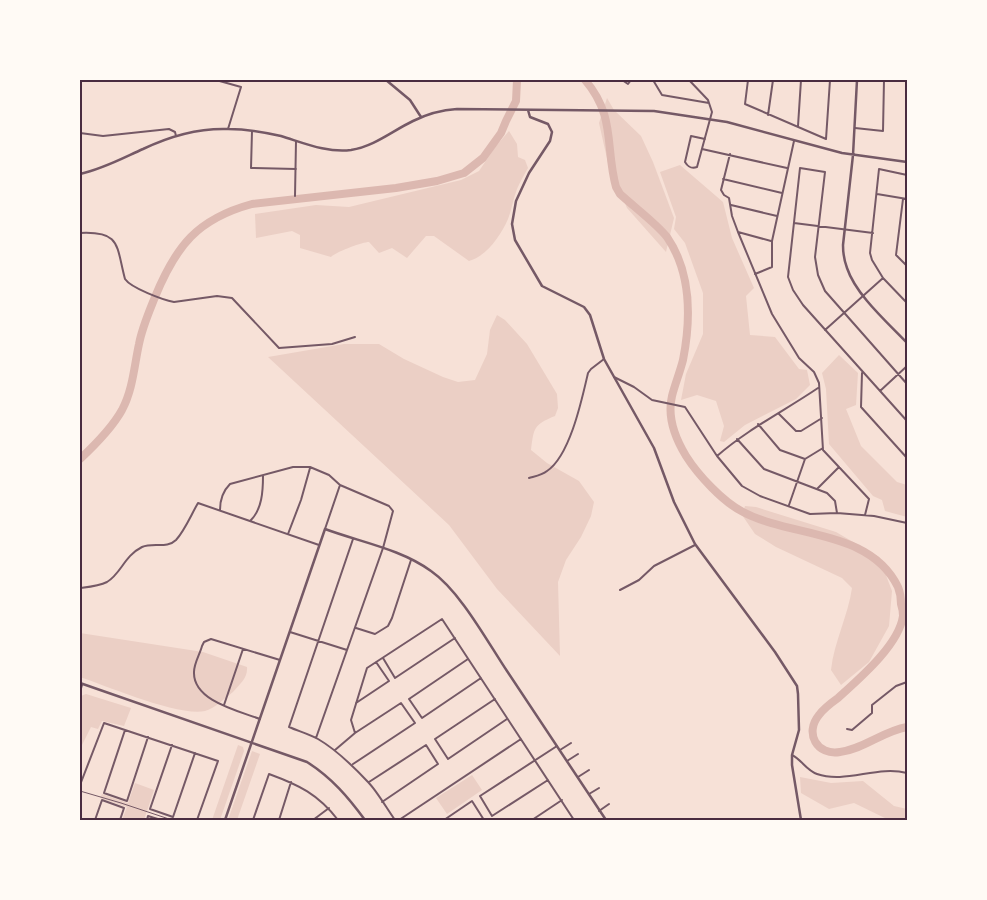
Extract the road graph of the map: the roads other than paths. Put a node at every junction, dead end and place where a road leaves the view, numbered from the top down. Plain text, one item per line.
1 (216, 80) edge
2 (370, 80) edge
3 (375, 80) edge
4 (386, 80) edge
5 (622, 80) edge
6 (631, 80) edge
7 (653, 80) edge
8 (689, 80) edge
9 (748, 80) edge
10 (774, 80) edge
11 (801, 80) edge
12 (830, 80) edge
13 (857, 80) edge
14 (884, 80) edge
15 (709, 103) junction
16 (526, 110) junction
17 (768, 115) junction
18 (421, 117) junction
19 (710, 119) junction
20 (798, 126) junction
21 (855, 128) junction
22 (228, 129) junction
23 (252, 131) junction
24 (80, 134) edge
25 (176, 136) junction
26 (705, 139) junction
27 (296, 141) junction
28 (794, 141) junction
29 (702, 149) junction
30 (730, 154) junction
31 (853, 155) junction
32 (907, 162) edge
33 (787, 168) junction
34 (296, 169) junction
35 (80, 174) edge
36 (907, 175) edge
37 (723, 179) junction
38 (782, 193) junction
39 (877, 194) junction
40 (295, 196) dead end
41 (903, 198) junction
42 (907, 199) edge
43 (731, 204) junction
44 (777, 216) junction
45 (794, 223) junction
46 (818, 227) junction
47 (844, 230) junction
48 (80, 232) edge
49 (738, 232) junction
50 (873, 233) junction
51 (772, 241) junction
52 (907, 266) edge
53 (755, 274) junction
54 (883, 278) junction
55 (864, 296) junction
56 (907, 304) edge
57 (844, 313) junction
58 (825, 330) junction
59 (355, 337) dead end
60 (907, 343) edge
61 (604, 358) junction
62 (907, 366) edge
63 (862, 372) junction
64 (898, 374) junction
65 (614, 377) junction
66 (907, 384) edge
67 (819, 388) junction
68 (880, 391) junction
69 (779, 414) junction
70 (822, 418) junction
71 (907, 421) edge
72 (758, 424) junction
73 (737, 439) junction
74 (823, 448) junction
75 (716, 456) junction
76 (907, 458) edge
77 (805, 459) junction
78 (310, 467) junction
79 (839, 467) junction
80 (263, 476) junction
81 (529, 478) dead end
82 (797, 481) junction
83 (340, 485) junction
84 (818, 488) junction
85 (789, 505) junction
86 (220, 510) junction
87 (837, 513) junction
88 (865, 515) junction
89 (251, 521) junction
90 (907, 523) edge
91 (325, 529) junction
92 (288, 534) junction
93 (353, 539) junction
94 (695, 544) junction
95 (319, 545) junction
96 (383, 548) junction
97 (412, 559) junction
98 (80, 588) edge
99 (620, 590) dead end
100 (356, 628) junction
101 (290, 632) junction
102 (455, 638) junction
103 (319, 640) junction
104 (243, 649) junction
105 (347, 650) junction
106 (383, 658) junction
107 (468, 659) junction
108 (280, 660) junction
109 (376, 662) junction
110 (482, 678) junction
111 (907, 682) edge
112 (81, 683) edge
113 (80, 691) edge
114 (495, 699) junction
115 (355, 704) junction
116 (224, 705) junction
117 (260, 719) junction
118 (508, 719) junction
119 (126, 729) junction
120 (847, 729) dead end
121 (355, 733) junction
122 (148, 737) junction
123 (316, 738) junction
124 (521, 739) junction
125 (252, 742) junction
126 (571, 743) dead end
127 (172, 745) junction
128 (557, 746) junction
129 (335, 750) junction
130 (560, 751) junction
131 (195, 753) junction
132 (578, 754) dead end
133 (792, 755) junction
134 (535, 760) junction
135 (567, 761) junction
136 (352, 765) junction
137 (589, 770) dead end
138 (907, 773) edge
139 (578, 778) junction
140 (548, 780) junction
141 (292, 782) junction
142 (369, 782) junction
143 (80, 785) edge
144 (600, 788) dead end
145 (80, 792) edge
146 (589, 794) junction
147 (562, 800) junction
148 (382, 802) junction
149 (609, 804) dead end
150 (329, 808) junction
151 (600, 810) junction
152 (95, 820) edge
153 (120, 820) edge
154 (147, 820) edge
155 (161, 820) edge
156 (172, 820) edge
157 (197, 820) edge
158 (225, 820) edge
159 (253, 820) edge
160 (279, 820) edge
161 (313, 820) edge
162 (338, 820) edge
163 (365, 820) edge
164 (395, 820) edge
165 (399, 820) edge
166 (444, 820) edge
167 (484, 820) edge
168 (532, 820) edge
169 (574, 820) edge
170 (606, 820) edge
171 (801, 820) edge

1 - 22 street
2 - 3 street
4 - 18 street
5 - 6 street
7 - 15 street
8 - 15 street
9 - 17 street
10 - 17 street
11 - 20 street
12 - 20 street
13 - 21 street
14 - 21 street
15 - 19 street
16 - 18 street
16 - 19 street
16 - 61 street
17 - 20 street
18 - 27 street
19 - 26 street
19 - 28 street
21 - 31 street
22 - 23 street
22 - 25 street
23 - 27 street
23 - 34 street
24 - 25 street
25 - 35 street
26 - 29 street
26 - 29 street
27 - 34 street
28 - 31 street
28 - 33 street
29 - 30 street
30 - 33 street
30 - 37 street
31 - 32 street
31 - 47 street
33 - 38 street
34 - 40 street
36 - 39 street
37 - 38 street
37 - 43 street
38 - 44 street
39 - 41 street
39 - 50 street
41 - 42 street
41 - 52 street
43 - 44 street
43 - 49 street
44 - 51 street
45 - 46 street
45 - 46 street
45 - 58 street
46 - 47 street
46 - 57 street
47 - 50 street
47 - 55 street
48 - 59 street
49 - 51 street
49 - 53 street
50 - 54 street
51 - 53 street
53 - 67 street
54 - 55 street
54 - 56 street
55 - 57 street
55 - 60 street
57 - 58 street
57 - 64 street
58 - 63 street
61 - 65 street
61 - 81 street
62 - 64 street
63 - 68 street
63 - 76 street
64 - 66 street
64 - 68 street
65 - 75 street
65 - 94 street
67 - 69 street
67 - 70 street
68 - 71 street
69 - 70 street
69 - 72 street
70 - 74 street
72 - 73 street
72 - 77 street
73 - 75 street
73 - 82 street
74 - 77 street
74 - 79 street
75 - 85 street
77 - 82 street
78 - 80 street
78 - 83 street
78 - 92 street
79 - 84 street
79 - 88 street
80 - 86 street
80 - 89 street
82 - 84 street
82 - 85 street
83 - 91 street
83 - 96 street
84 - 87 street
85 - 87 street
86 - 89 street
86 - 98 street
87 - 88 street
88 - 90 street
89 - 92 street
91 - 93 street
91 - 95 street
92 - 95 street
93 - 96 street
93 - 103 street
94 - 99 street
94 - 133 street
95 - 101 street
96 - 97 street
96 - 100 street
97 - 100 street
97 - 128 street
100 - 105 street
101 - 103 street
101 - 108 street
102 - 106 street
102 - 106 street
102 - 107 street
103 - 105 street
103 - 123 street
104 - 108 street
104 - 116 street
104 - 116 street
105 - 123 street
106 - 109 street
107 - 110 street
107 - 110 street
108 - 117 street
109 - 115 street
109 - 115 street
110 - 114 street
111 - 120 street
112 - 113 street
112 - 125 street
114 - 118 street
114 - 118 street
115 - 121 street
116 - 117 street
117 - 125 street
118 - 124 street
119 - 122 street
119 - 122 street
119 - 143 street
121 - 129 street
121 - 136 street
122 - 127 street
123 - 129 street
124 - 134 street
124 - 165 street
125 - 158 street
125 - 163 street
126 - 130 street
127 - 131 street
127 - 131 street
128 - 130 street
128 - 134 street
129 - 136 street
130 - 135 street
131 - 157 street
132 - 135 street
133 - 138 street
133 - 171 street
134 - 140 street
134 - 140 street
135 - 139 street
136 - 142 street
137 - 139 street
139 - 146 street
140 - 147 street
141 - 150 street
141 - 159 street
141 - 160 street
142 - 148 street
142 - 148 street
144 - 146 street
145 - 156 street
146 - 151 street
147 - 168 street
147 - 169 street
148 - 164 street
149 - 151 street
150 - 161 street
150 - 162 street
151 - 170 street
152 - 153 street
154 - 155 street
166 - 167 street

